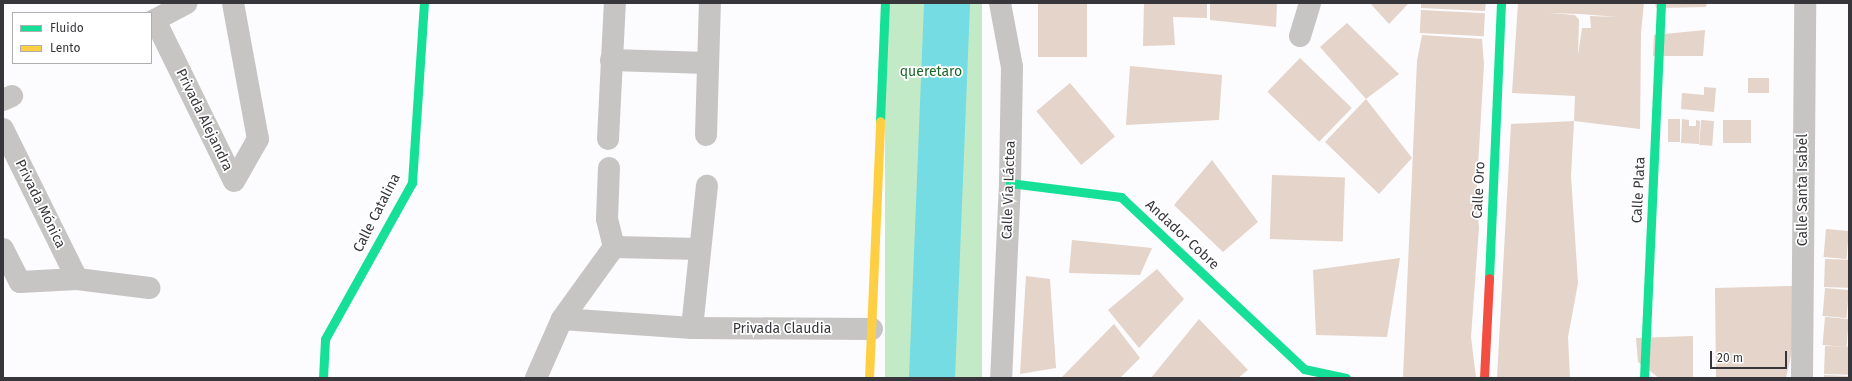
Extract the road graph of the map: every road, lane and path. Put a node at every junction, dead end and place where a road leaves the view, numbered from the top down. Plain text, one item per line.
1 (186, 3) edge
2 (233, 3) edge
3 (424, 3) edge
4 (615, 3) edge
5 (710, 3) edge
6 (886, 3) edge
7 (1000, 3) edge
8 (1310, 3) edge
9 (1501, 3) edge
10 (1661, 3) edge
11 (1804, 3) edge
12 (153, 21) edge
13 (1300, 36) dead end
14 (612, 60) junction
15 (708, 63) junction
16 (3, 129) edge
17 (706, 134) dead end
18 (608, 139) dead end
19 (609, 168) dead end
20 (1010, 183) junction
21 (707, 186) dead end
22 (614, 247) junction
23 (3, 249) edge
24 (700, 249) junction
25 (77, 279) junction
26 (149, 288) dead end
27 (562, 318) junction
28 (692, 328) junction
29 (872, 329) junction
30 (323, 378) edge
31 (536, 378) edge
32 (869, 378) edge
33 (1001, 378) edge
34 (1346, 378) edge
35 (1484, 378) edge
36 (1644, 378) edge
37 (1802, 378) edge

1 - 12 street, Privada Alejandra
2 - 12 street, Privada Alejandra
3 - 30 street, Calle Catalina
4 - 14 street
5 - 15 street
6 - 29 street
7 - 20 street, Calle Vía Láctea
8 - 13 street
9 - 35 street, Calle Oro
10 - 36 street, Calle Plata
11 - 37 street, Calle Santa Isabel
14 - 15 street
14 - 18 street
15 - 17 street
16 - 25 street, Privada Mónica
19 - 22 street
20 - 33 street, Calle Vía Láctea
20 - 34 street, Andador Cobre
21 - 24 street
22 - 24 street
22 - 27 street
23 - 25 street
24 - 28 street
25 - 26 street
27 - 28 street, Privada Claudia
27 - 31 street
28 - 29 street, Privada Claudia
29 - 32 street

